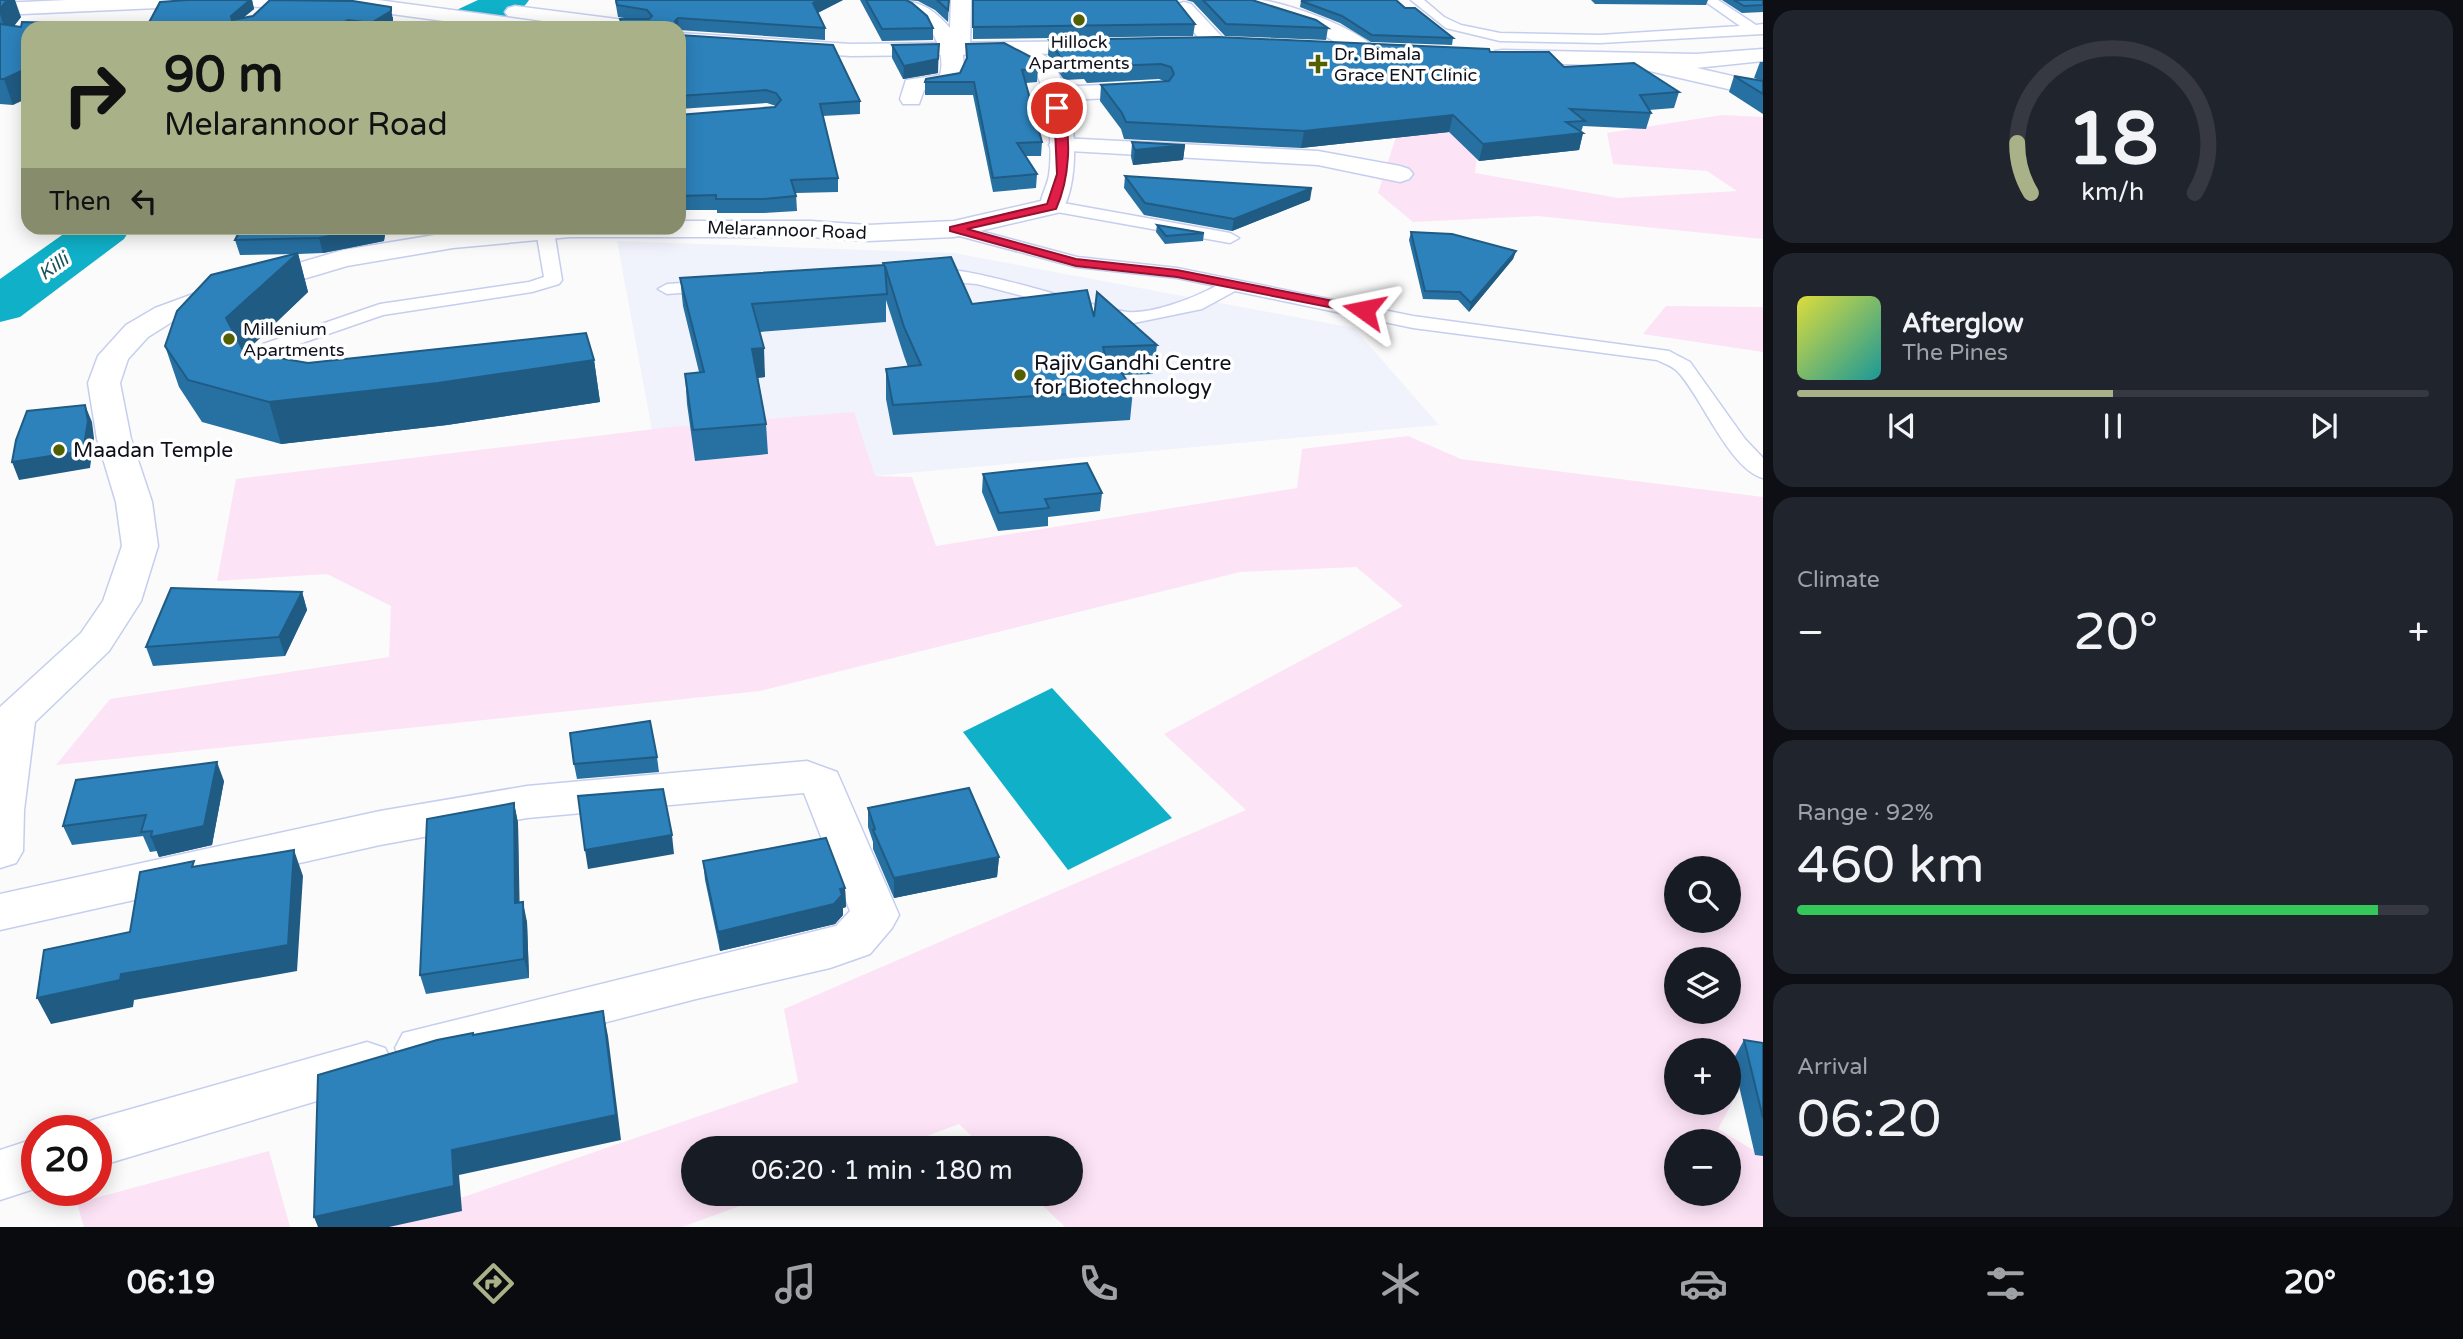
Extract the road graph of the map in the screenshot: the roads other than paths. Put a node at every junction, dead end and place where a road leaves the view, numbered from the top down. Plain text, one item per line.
1 (203, 0) edge
2 (221, 0) edge
3 (429, 0) edge
4 (961, 0) edge
5 (1241, 0) edge
6 (1417, 0) edge
7 (1709, 0) edge
8 (883, 2) edge
9 (1184, 8) edge
10 (0, 9) edge
11 (489, 21) edge
12 (580, 21) edge
13 (1760, 31) edge
14 (686, 37) edge
15 (1216, 44) junction
16 (1184, 45) edge
17 (1243, 45) edge
18 (1119, 47) edge
19 (1325, 48) edge
20 (1011, 49) junction
21 (956, 50) junction
22 (1365, 50) junction
23 (1393, 51) edge
24 (1476, 55) edge
25 (1763, 55) edge
26 (1640, 62) junction
27 (1159, 89) edge
28 (1763, 90) edge
29 (1054, 94) junction
30 (911, 99) dead end
31 (1061, 145) junction
32 (1400, 174) dead end
33 (1052, 206) junction
34 (686, 228) edge
35 (954, 229) junction
36 (510, 235) edge
37 (546, 235) edge
38 (1230, 238) dead end
39 (912, 274) edge
40 (1234, 284) junction
41 (735, 285) edge
42 (667, 289) dead end
43 (296, 389) edge
44 (1763, 471) edge
45 (7, 722) edge
46 (0, 850) edge
47 (0, 912) edge
48 (112, 1138) edge
49 (21, 1168) edge
50 (0, 1175) edge

1 - 10 street
2 - 11 street
3 - 12 street
4 - 21 street
5 - 22 street
6 - 13 lane
7 - 13 lane
8 - 21 street
9 - 15 street
14 - 21 street
15 - 16 street
15 - 17 street
18 - 20 street
19 - 22 street
20 - 21 street
20 - 29 street
21 - 30 street
22 - 23 street
24 - 26 street
25 - 26 street
26 - 28 street
27 - 29 street
29 - 31 street
31 - 32 street
31 - 33 street
33 - 35 street, Melarannoor Road
33 - 38 lane
34 - 35 street, Melarannoor Road
35 - 40 lane
36 - 45 street, Melarannoor Road
37 - 43 lane
39 - 40 lane
40 - 44 lane
41 - 42 lane
45 - 46 street, Melarannoor Road
47 - 48 street
49 - 50 street

